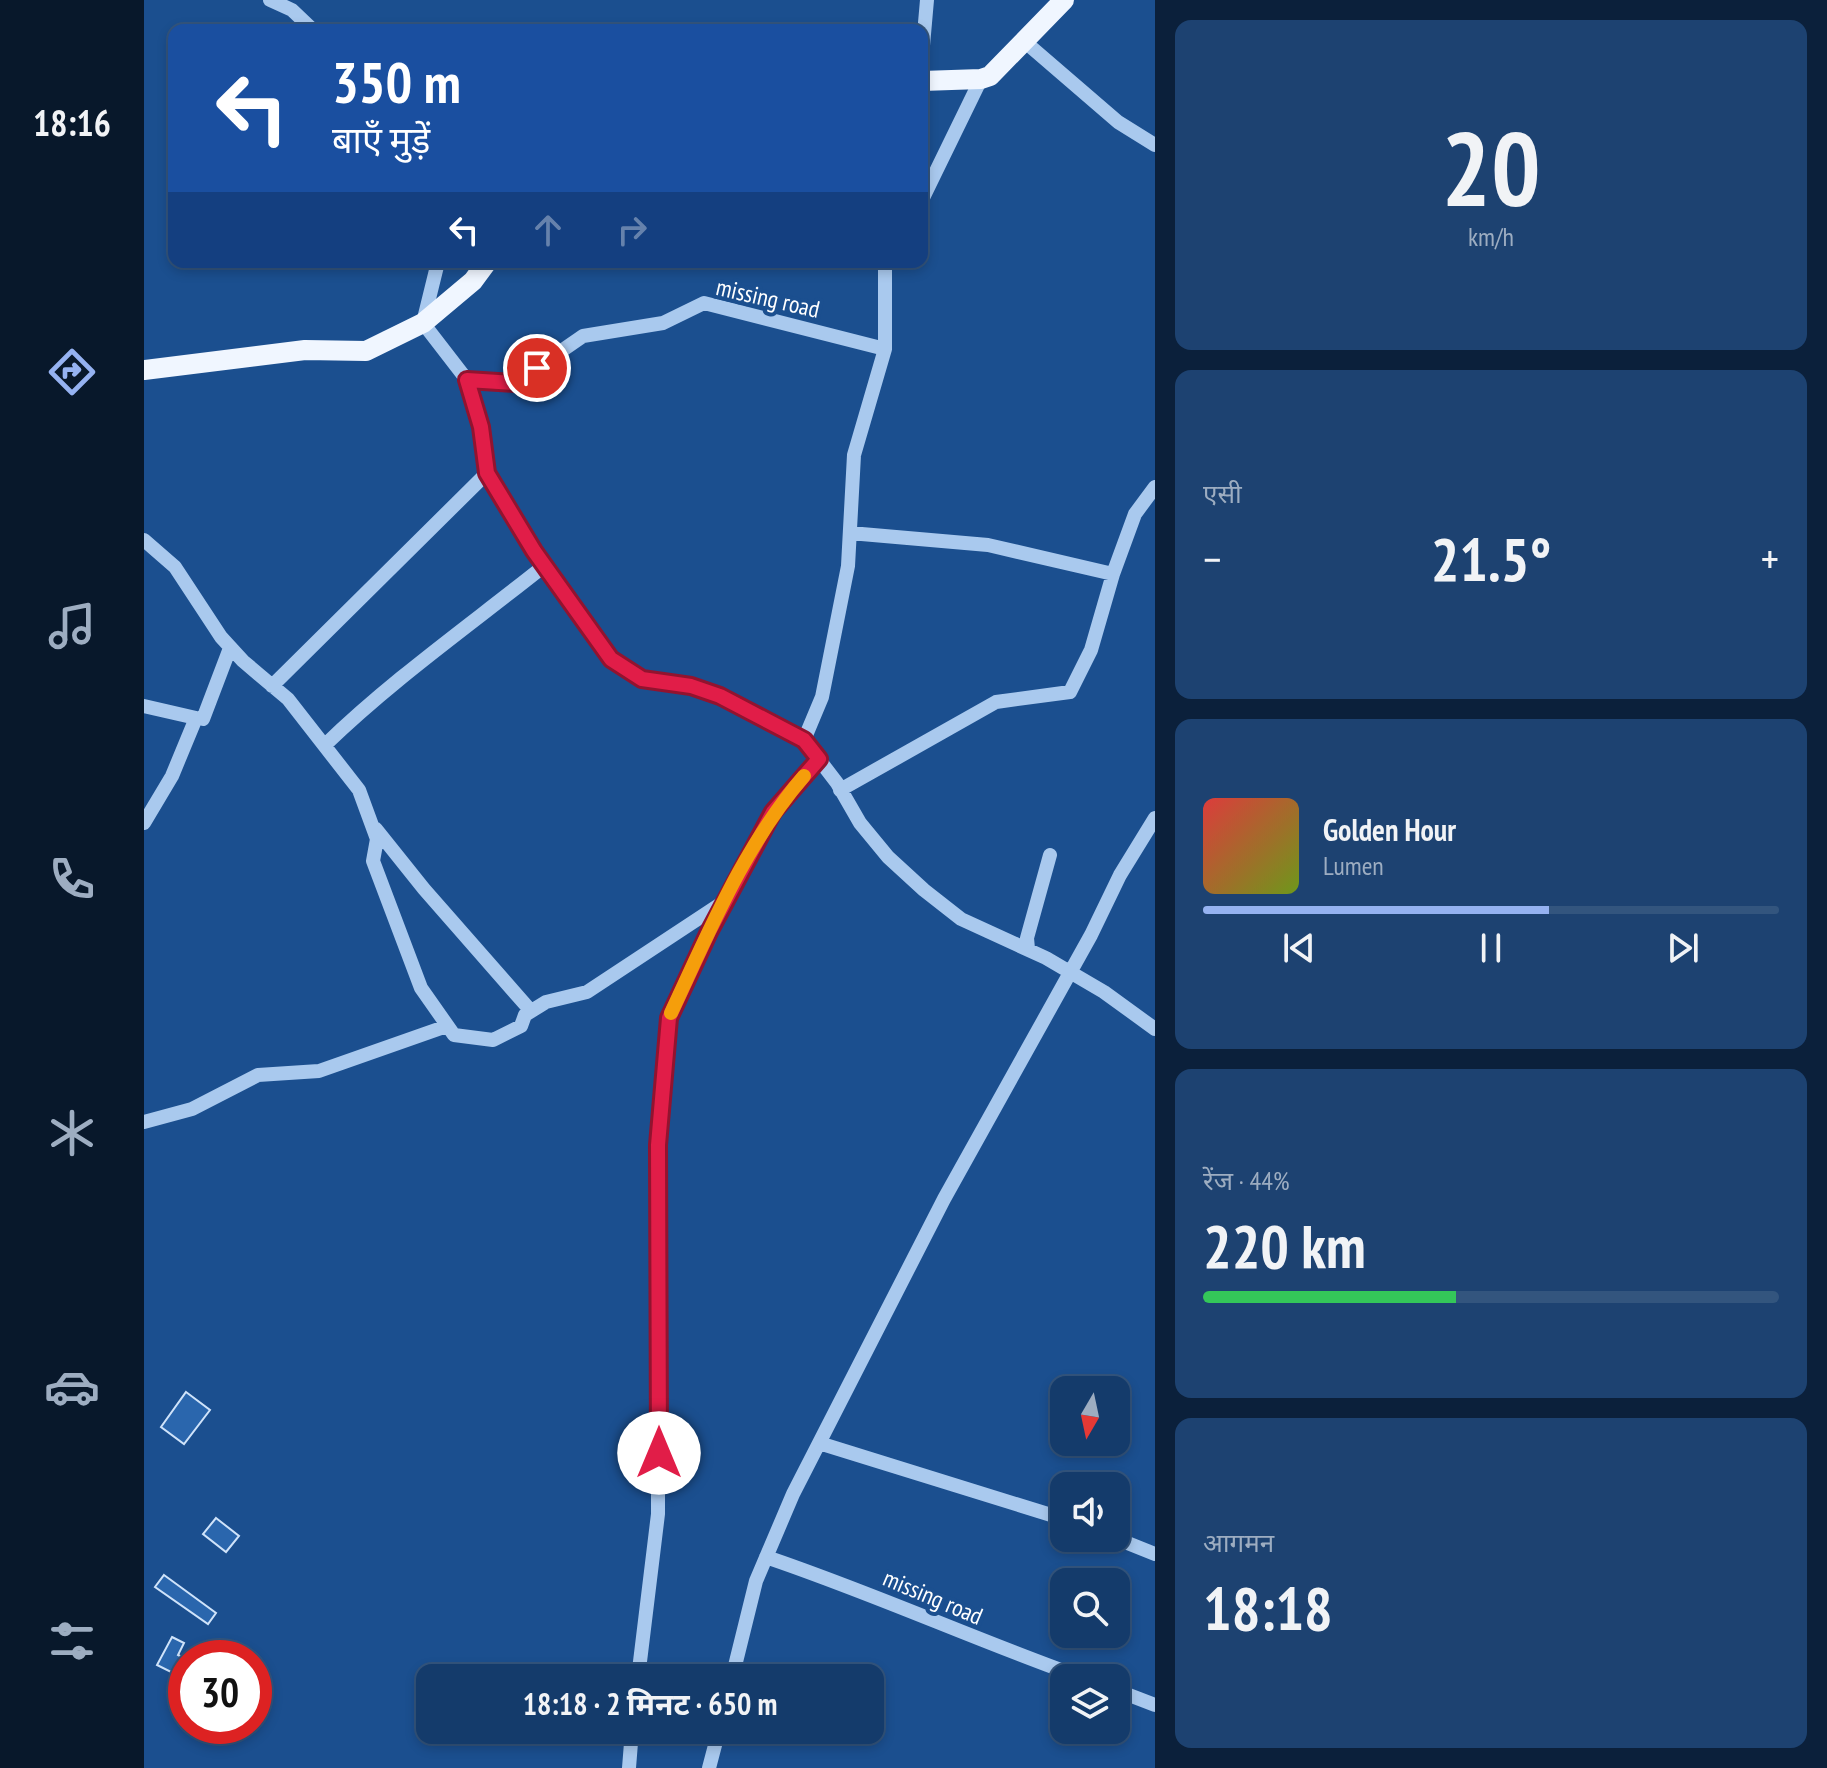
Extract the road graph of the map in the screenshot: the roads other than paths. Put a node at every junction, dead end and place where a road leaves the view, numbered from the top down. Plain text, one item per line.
1 (270, 0) edge
2 (927, 0) edge
3 (1064, 0) edge
4 (307, 24) edge
5 (925, 24) edge
6 (1024, 41) junction
7 (981, 79) junction
8 (928, 81) edge
9 (1155, 145) edge
10 (928, 188) edge
11 (436, 268) edge
12 (483, 268) edge
13 (885, 268) edge
14 (423, 323) junction
15 (885, 349) junction
16 (144, 370) edge
17 (467, 380) junction
18 (487, 473) junction
19 (1155, 487) edge
20 (850, 533) junction
21 (144, 540) edge
22 (544, 566) junction
23 (1113, 574) junction
24 (230, 648) junction
25 (272, 686) junction
26 (144, 706) edge
27 (203, 719) dead end
28 (804, 740) junction
29 (325, 745) junction
30 (819, 759) junction
31 (840, 790) junction
32 (1155, 818) edge
33 (144, 823) edge
34 (374, 825) junction
35 (1050, 855) dead end
36 (725, 901) junction
37 (1028, 949) junction
38 (1069, 971) junction
39 (531, 1011) junction
40 (447, 1026) junction
41 (1155, 1029) edge
42 (144, 1122) edge
43 (819, 1443) junction
44 (1050, 1515) edge
45 (1130, 1544) edge
46 (1155, 1554) edge
47 (766, 1557) junction
48 (640, 1664) edge
49 (735, 1664) edge
50 (1050, 1667) edge
51 (1130, 1695) edge
52 (1155, 1705) edge
53 (631, 1744) edge
54 (715, 1744) edge
55 (629, 1768) edge
56 (709, 1768) edge

1 - 4 street
2 - 5 street
3 - 6 main road
6 - 7 main road
6 - 9 street
7 - 8 main road
7 - 10 street
11 - 14 street
12 - 14 main road
13 - 15 street
14 - 16 main road
14 - 17 street
15 - 17 street, missing road
15 - 20 street
17 - 18 street
18 - 22 street
18 - 25 street
19 - 23 street
20 - 23 street
20 - 28 street
21 - 24 street
22 - 28 street
22 - 29 street
23 - 31 street
24 - 25 street
24 - 27 street
25 - 29 street
26 - 33 street
28 - 30 street
29 - 34 street
30 - 31 street
30 - 36 street
31 - 37 street
32 - 38 street
34 - 39 street
34 - 40 street
35 - 37 street
36 - 39 street
36 - 48 street
37 - 38 street
38 - 41 street
38 - 43 street
39 - 40 street
40 - 42 street
43 - 44 street
43 - 47 street
45 - 46 street
47 - 49 street
47 - 50 street, missing road
51 - 52 street
53 - 55 street
54 - 56 street

